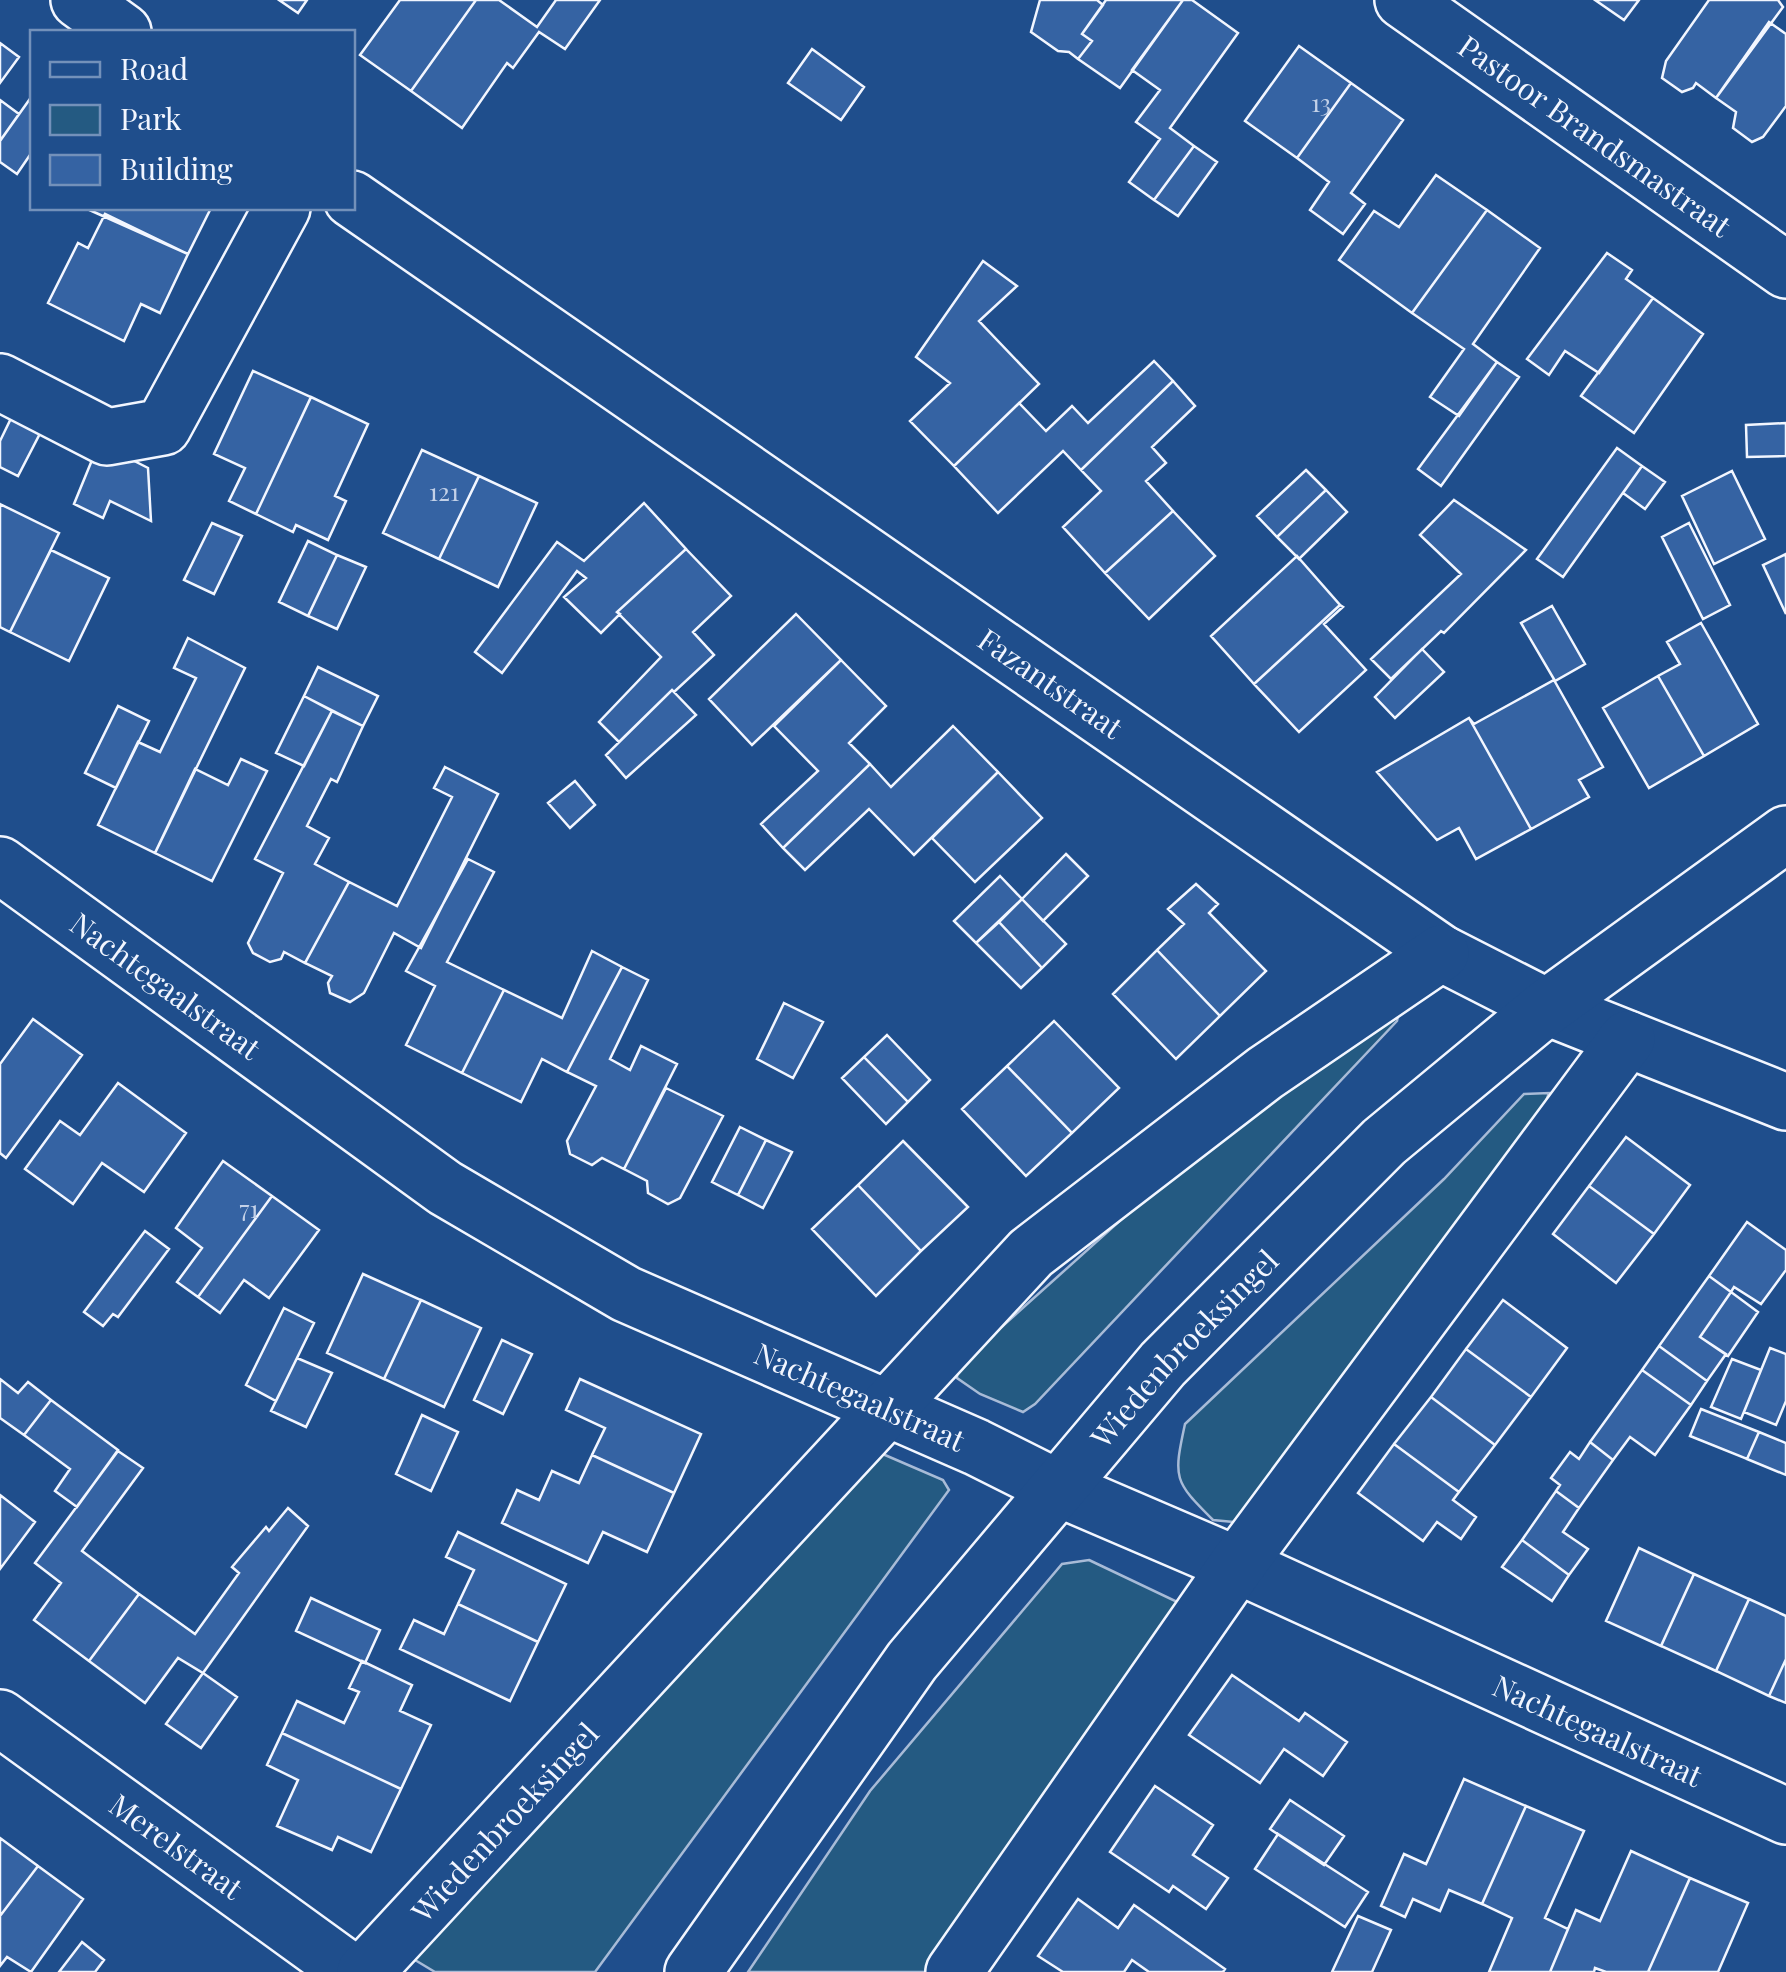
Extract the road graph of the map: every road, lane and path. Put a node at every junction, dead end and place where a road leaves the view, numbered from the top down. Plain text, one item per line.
1 (79, 0) edge
2 (1403, 0) edge
3 (120, 30) edge
4 (355, 201) edge
5 (281, 210) edge
6 (1786, 270) edge
7 (0, 382) edge
8 (1786, 834) edge
9 (0, 865) edge
10 (1441, 952) junction
11 (1547, 1007) junction
12 (1627, 1038) junction
13 (1786, 1102) edge
14 (888, 1410) junction
15 (1060, 1488) junction
16 (1237, 1566) junction
17 (0, 1718) edge
18 (1786, 1816) edge
19 (351, 1972) edge
20 (366, 1972) edge
21 (693, 1972) edge
22 (954, 1972) edge

1 - 3 street
2 - 6 street, Pastoor Brandsmastraat
4 - 10 street, Fazantstraat
5 - 7 street
8 - 11 street, Wiedenbroeksingel
9 - 14 street, Nachtegaalstraat
10 - 11 street, Fazantstraat
10 - 14 street, Wiedenbroeksingel
11 - 12 street, Fazantstraat
11 - 15 street, Wiedenbroeksingel
12 - 13 street, Fazantstraat
12 - 16 street
14 - 15 street, Nachtegaalstraat
14 - 20 street, Wiedenbroeksingel
15 - 16 street, Nachtegaalstraat
15 - 21 street, Wiedenbroeksingel
16 - 18 street, Nachtegaalstraat
16 - 22 street
17 - 19 street, Merelstraat

